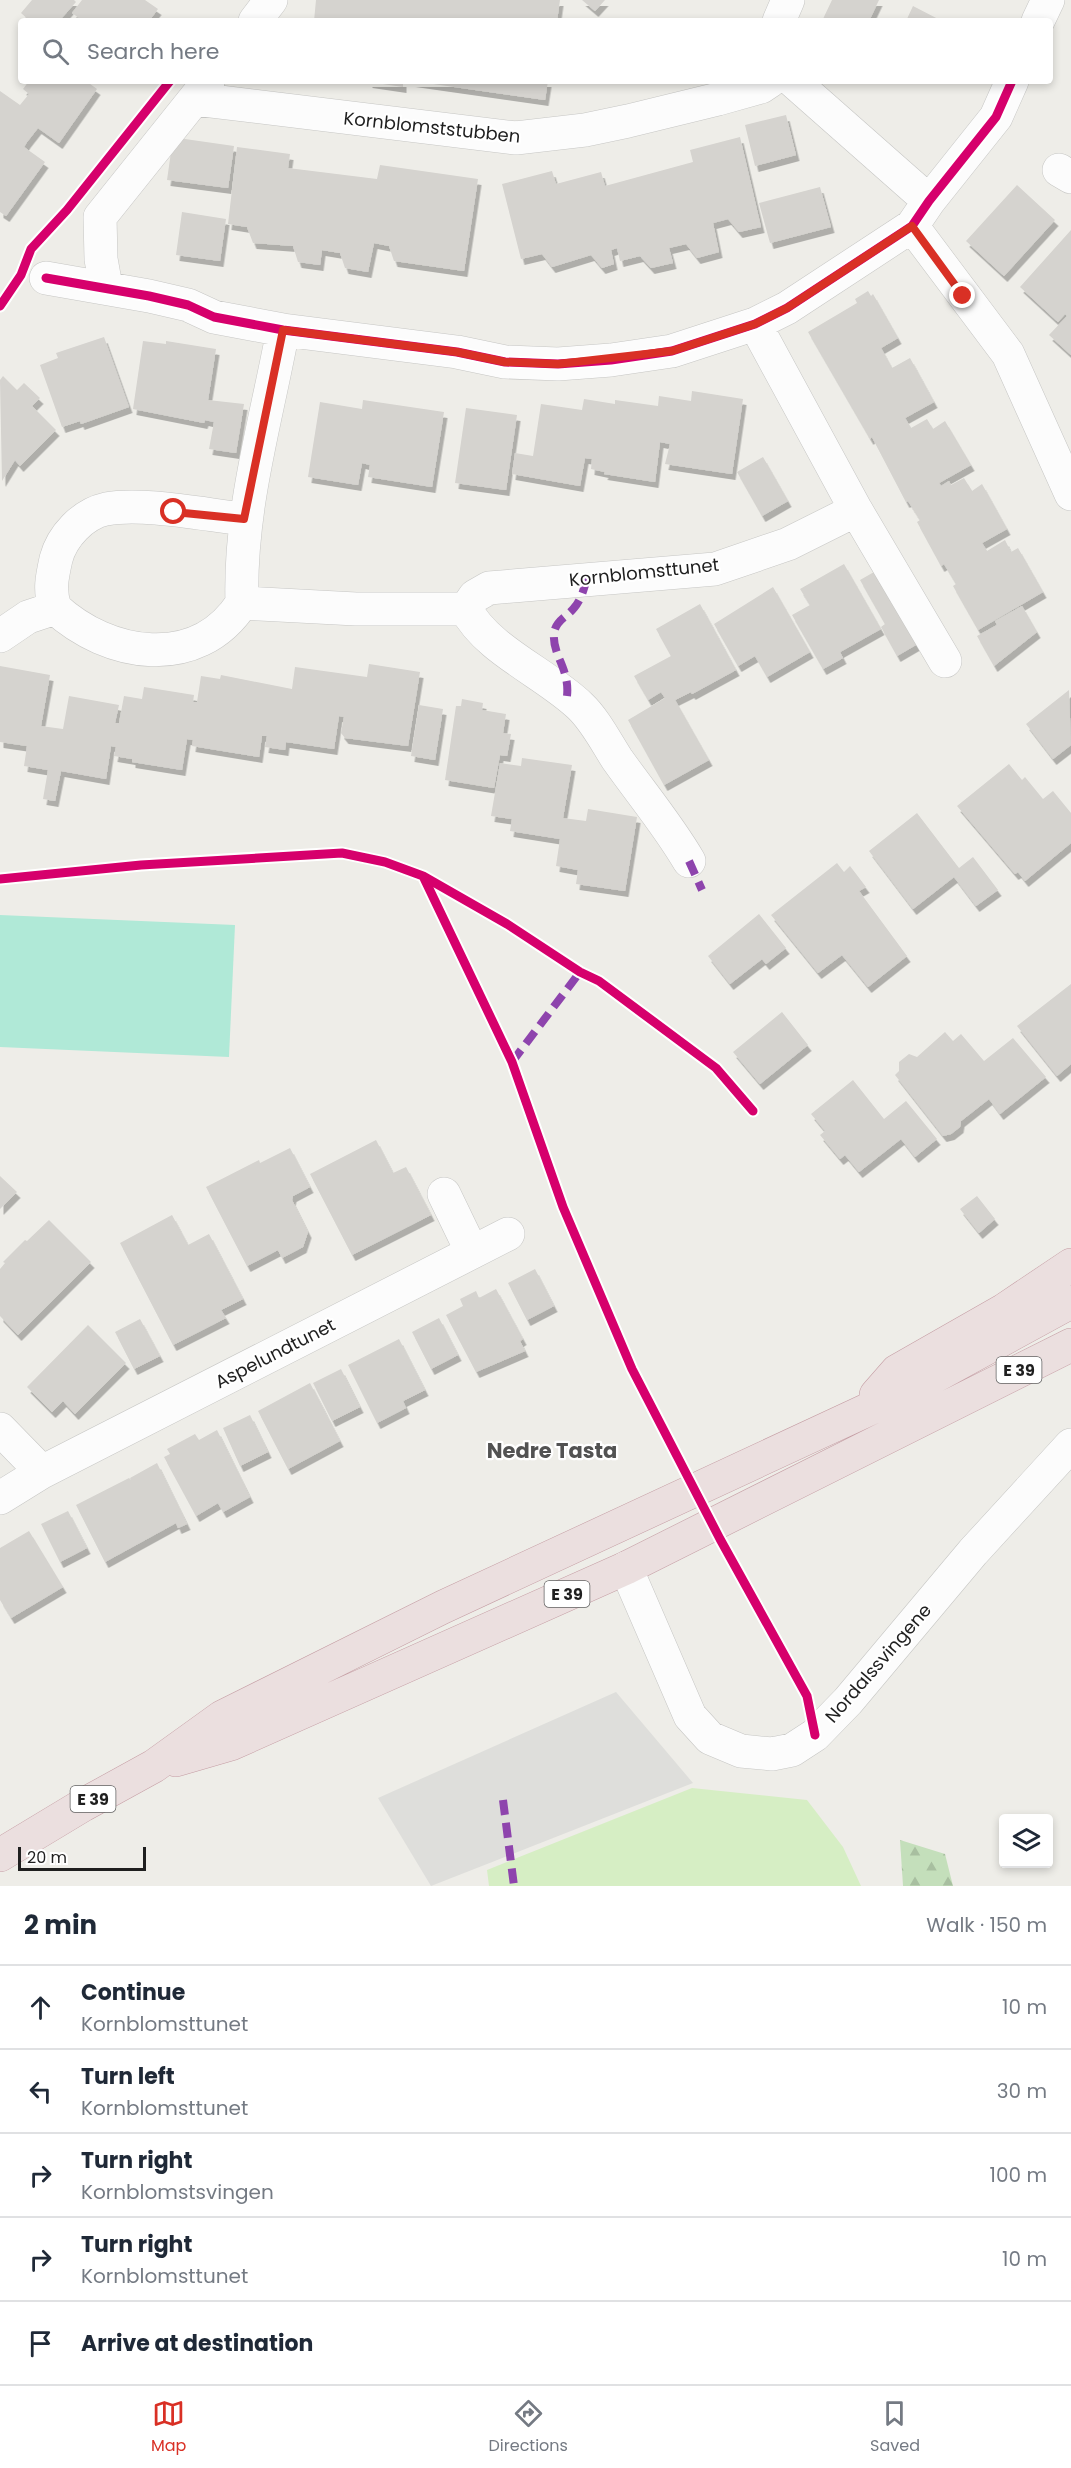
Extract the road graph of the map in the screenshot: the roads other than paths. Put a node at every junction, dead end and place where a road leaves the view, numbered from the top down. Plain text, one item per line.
1 (271, 0) edge
2 (788, 0) edge
3 (1048, 0) edge
4 (257, 18) edge
5 (780, 18) edge
6 (1039, 18) edge
7 (766, 84) edge
8 (795, 84) edge
9 (1011, 84) edge
10 (202, 90) edge
11 (920, 213) junction
12 (46, 278) dead end
13 (106, 287) junction
14 (755, 324) junction
15 (283, 330) junction
16 (1071, 494) edge
17 (856, 510) junction
18 (244, 519) junction
19 (242, 603) junction
20 (55, 608) junction
21 (466, 609) junction
22 (0, 636) edge
23 (945, 661) dead end
24 (689, 861) dead end
25 (444, 1194) dead end
26 (508, 1234) dead end
27 (472, 1252) junction
28 (1071, 1265) edge
29 (1071, 1302) edge
30 (1071, 1345) edge
31 (1071, 1370) edge
32 (968, 1396) junction
33 (861, 1412) junction
34 (0, 1429) edge
35 (1071, 1445) edge
36 (42, 1472) junction
37 (0, 1498) edge
38 (626, 1568) junction
39 (154, 1766) junction
40 (0, 1855) edge

1 - 4 street
2 - 5 street
3 - 6 street
7 - 10 street, Kornblomststubben
8 - 11 street
9 - 11 street
10 - 13 street
11 - 14 street
11 - 16 street
12 - 13 street
13 - 15 street
14 - 15 street
14 - 17 street
15 - 18 street
17 - 21 street, Kornblomsttunet
17 - 23 street
18 - 19 street
18 - 20 street
19 - 20 street
19 - 21 street
20 - 22 street
21 - 24 street
25 - 27 street
26 - 27 street, Aspelundtunet
27 - 36 street, Aspelundtunet
28 - 33 highway, E 39
29 - 33 highway, E 39
30 - 32 highway, E 39
31 - 32 highway, E 39
32 - 38 highway, E 39
33 - 39 highway, E 39
34 - 36 street
35 - 38 street, Nordalssvingene
36 - 37 street, Aspelundtunet
38 - 39 highway, E 39
39 - 40 highway, E 39

